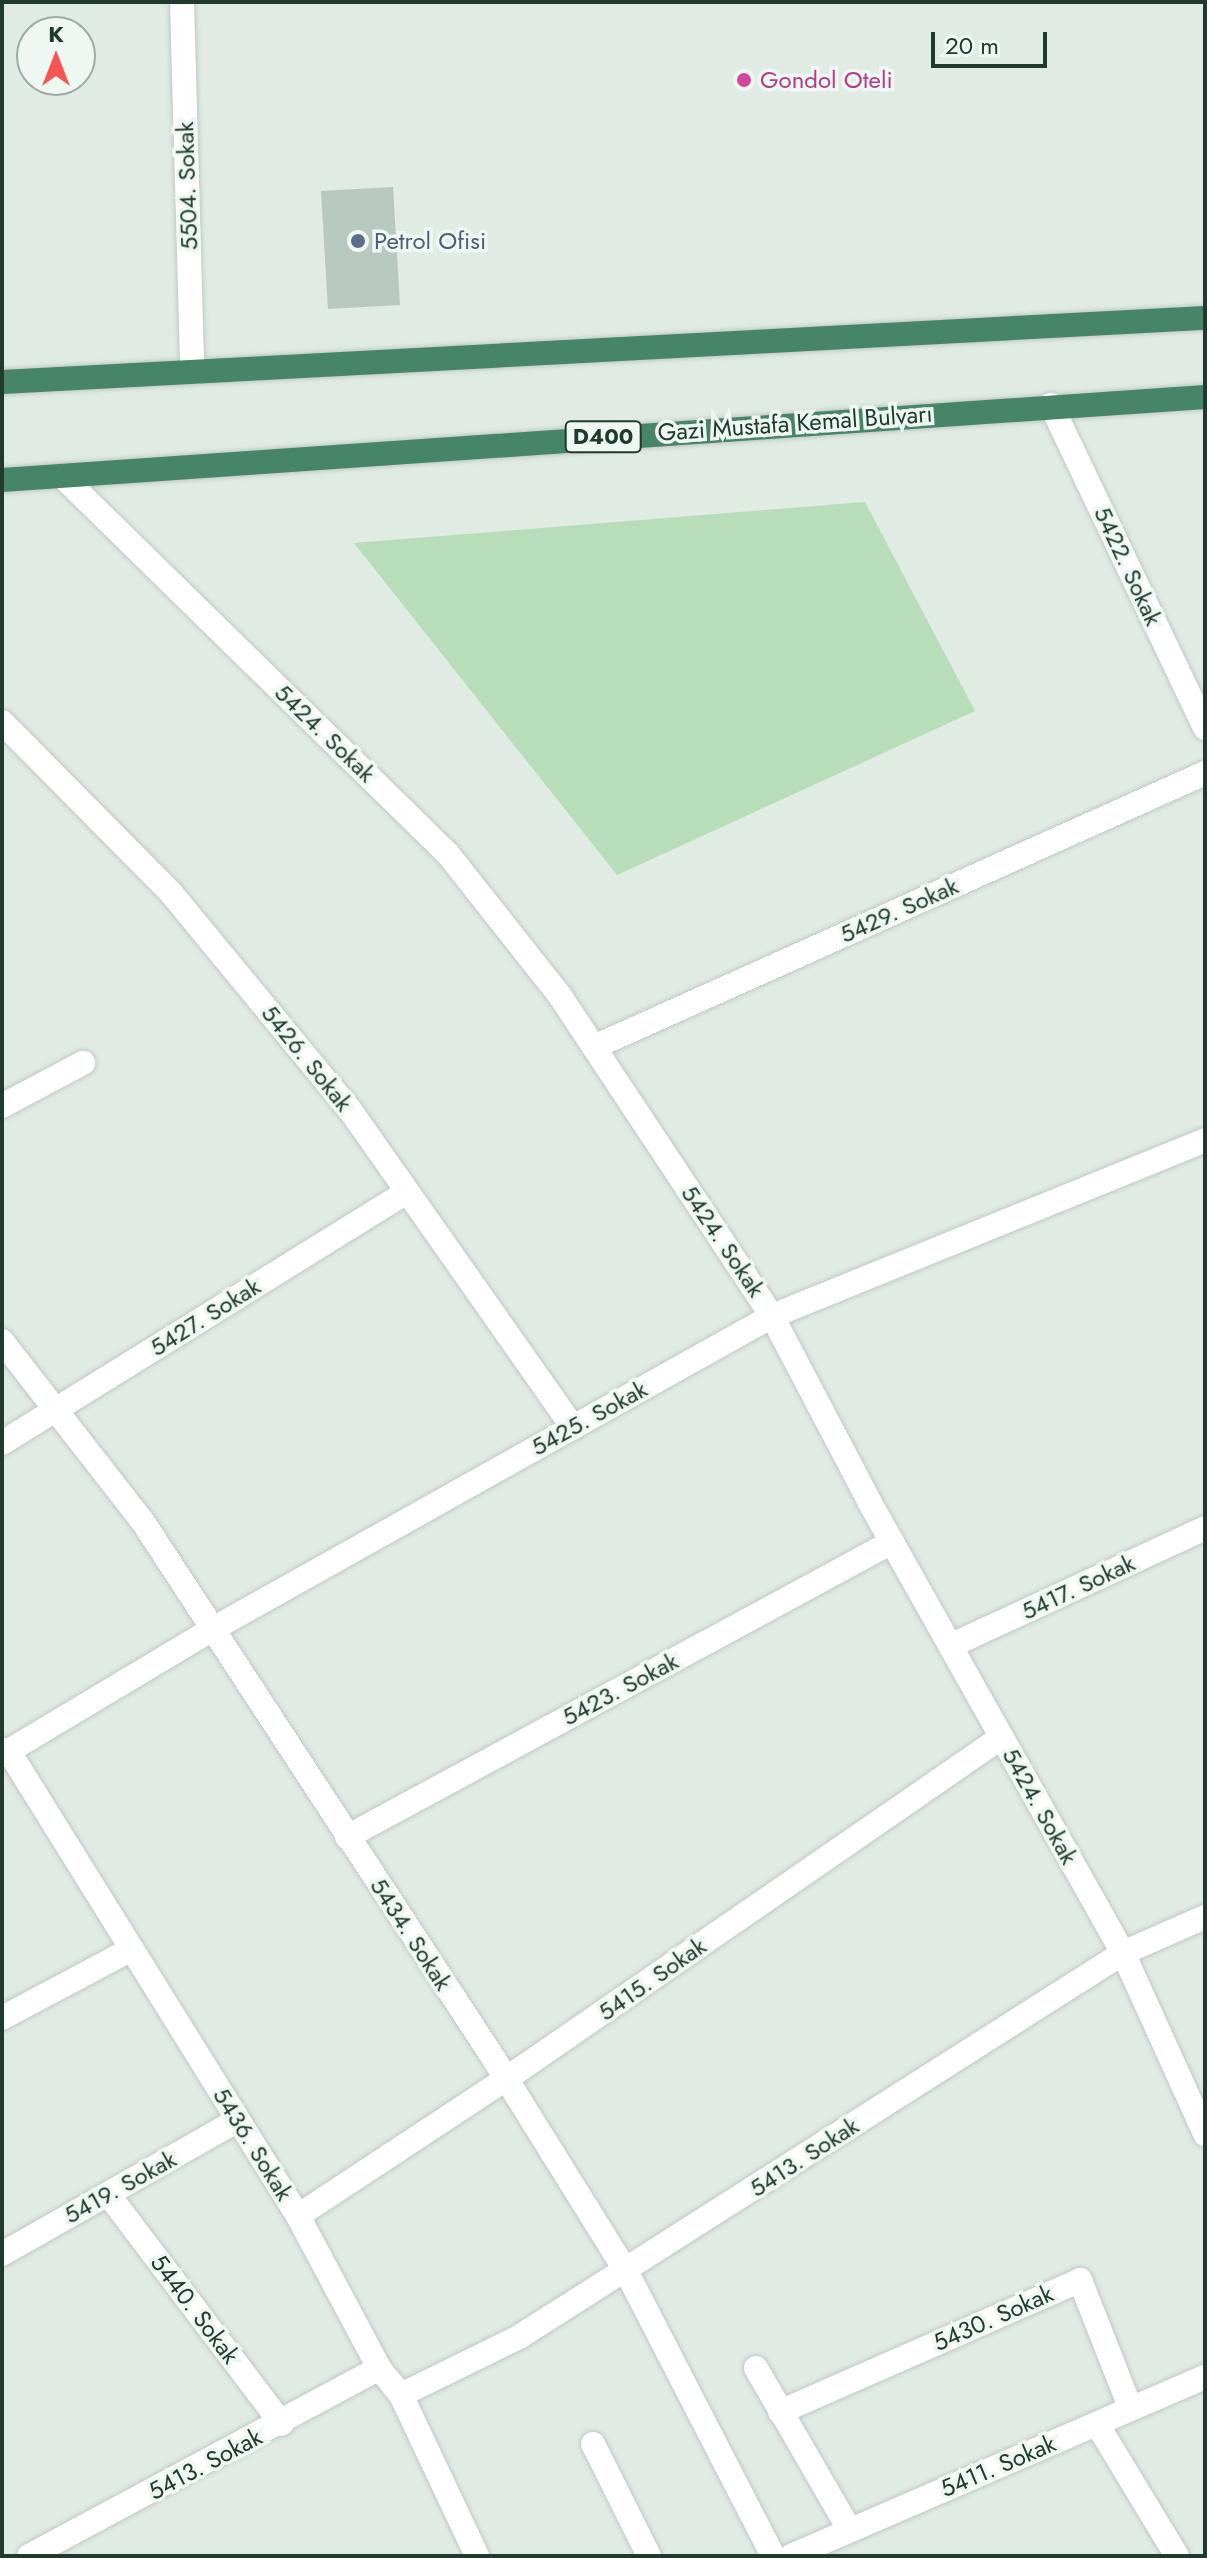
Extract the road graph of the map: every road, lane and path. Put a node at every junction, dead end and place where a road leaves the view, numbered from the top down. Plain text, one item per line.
1 (182, 2) edge
2 (1205, 318) edge
3 (192, 370) junction
4 (2, 382) edge
5 (1205, 397) edge
6 (1051, 405) junction
7 (62, 476) junction
8 (2, 480) edge
9 (2, 722) edge
10 (1205, 728) edge
11 (1205, 773) edge
12 (594, 1047) junction
13 (83, 1063) dead end
14 (2, 1106) edge
15 (1205, 1140) edge
16 (407, 1192) junction
17 (772, 1316) junction
18 (2, 1341) edge
19 (55, 1410) junction
20 (573, 1427) junction
21 (2, 1443) edge
22 (1205, 1528) edge
23 (892, 1542) junction
24 (211, 1630) junction
25 (950, 1646) junction
26 (1002, 1737) junction
27 (4, 1752) edge
28 (347, 1837) junction
29 (1205, 1917) edge
30 (132, 1949) junction
31 (1123, 1953) junction
32 (2, 2018) edge
33 (506, 2079) junction
34 (238, 2120) junction
35 (1205, 2134) edge
36 (108, 2194) junction
37 (298, 2216) junction
38 (2, 2254) edge
39 (626, 2271) junction
40 (379, 2368) junction
41 (756, 2368) dead end
42 (1205, 2377) edge
43 (401, 2395) junction
44 (1130, 2407) junction
45 (780, 2412) junction
46 (282, 2424) junction
47 (1097, 2424) junction
48 (593, 2444) dead end
49 (849, 2529) junction
50 (29, 2556) edge
51 (477, 2556) edge
52 (649, 2556) edge
53 (773, 2556) edge
54 (791, 2556) edge
55 (1177, 2556) edge

1 - 3 street, 5504. Sokak
2 - 3 highway
3 - 4 highway
5 - 6 highway, Gazi Mustafa Kemal Bulvarı / D400
6 - 7 highway, Gazi Mustafa Kemal Bulvarı / D400
6 - 10 street, 5422. Sokak
7 - 8 highway, Gazi Mustafa Kemal Bulvarı / D400
7 - 12 street, 5424. Sokak
9 - 16 street, 5426. Sokak
11 - 12 street, 5429. Sokak
12 - 17 street, 5424. Sokak
13 - 14 street
15 - 17 street, 5425. Sokak
16 - 19 street, 5427. Sokak
16 - 20 street, 5426. Sokak
17 - 20 street, 5425. Sokak
17 - 23 street, 5424. Sokak
18 - 19 street, 5434. Sokak
19 - 21 street, 5427. Sokak
19 - 24 street, 5434. Sokak
20 - 24 street, 5425. Sokak
22 - 25 street, 5417. Sokak
23 - 25 street, 5424. Sokak
23 - 28 street, 5423. Sokak
24 - 27 street, 5425. Sokak
24 - 28 street, 5434. Sokak
25 - 26 street, 5424. Sokak
26 - 31 street, 5424. Sokak
26 - 33 street, 5415. Sokak
27 - 30 street, 5436. Sokak
28 - 33 street, 5434. Sokak
29 - 31 street, 5413. Sokak
30 - 32 street
30 - 34 street, 5436. Sokak
31 - 35 street, 5424. Sokak
31 - 39 street, 5413. Sokak
33 - 37 street, 5415. Sokak
33 - 39 street, 5434. Sokak
34 - 36 street, 5419. Sokak
34 - 37 street, 5436. Sokak
36 - 38 street, 5419. Sokak
36 - 46 street, 5440. Sokak
37 - 40 street, 5436. Sokak
39 - 43 street, 5413. Sokak
39 - 53 street, 5434. Sokak
40 - 43 street, 5436. Sokak
40 - 46 street, 5413. Sokak
41 - 45 street
42 - 44 street, 5411. Sokak
43 - 51 street, 5436. Sokak
44 - 45 street, 5430. Sokak
44 - 47 street, 5411. Sokak
45 - 49 street
46 - 50 street, 5413. Sokak
47 - 49 street, 5411. Sokak
47 - 55 street
48 - 52 street
49 - 54 street, 5411. Sokak

